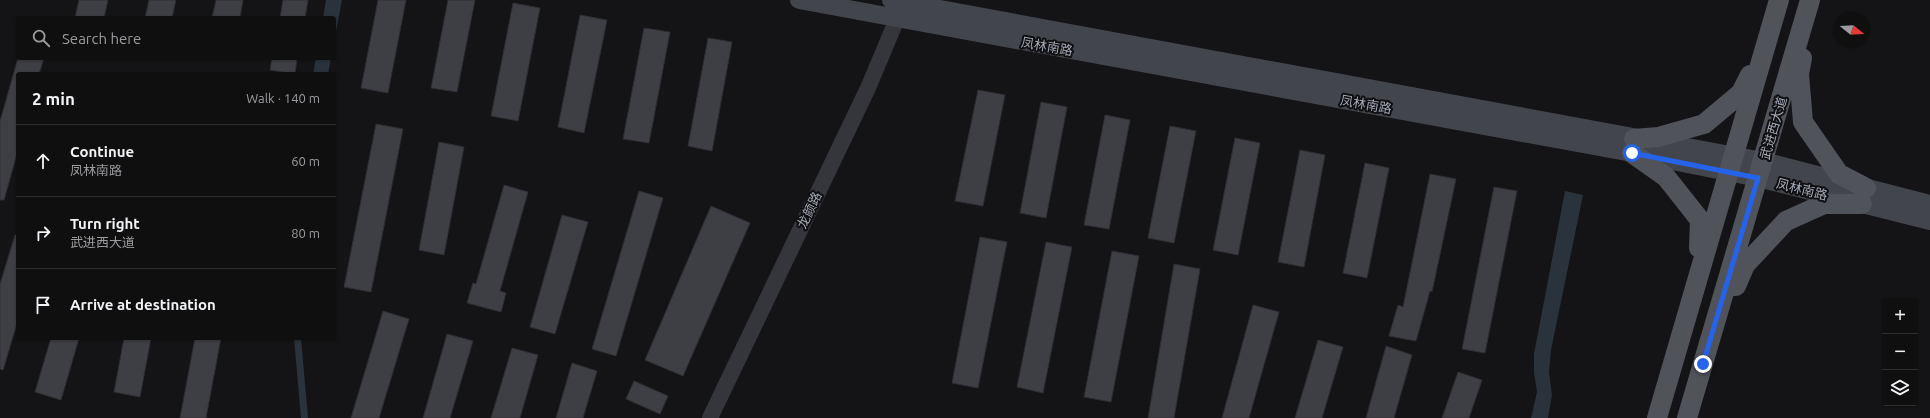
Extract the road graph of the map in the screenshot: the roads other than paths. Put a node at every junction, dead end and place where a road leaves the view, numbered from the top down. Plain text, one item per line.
1 (799, 0) edge
2 (1779, 0) edge
3 (1810, 0) edge
4 (900, 5) edge
5 (1768, 37) junction
6 (1633, 146) junction
7 (1730, 164) junction
8 (1760, 170) junction
9 (1864, 196) junction
10 (1930, 204) edge
11 (1930, 221) edge
12 (1698, 278) junction
13 (1703, 364) junction
14 (710, 418) edge
15 (1657, 418) edge
16 (1687, 418) edge

1 - 4 main road, 凤林南路
2 - 5 main road
3 - 8 main road, 武进西大道
3 - 9 main road
4 - 6 main road, 凤林南路
4 - 14 street, 龙颜路
5 - 6 main road
5 - 7 main road
6 - 7 main road, 凤林南路
6 - 12 main road
7 - 8 main road, 凤林南路
7 - 12 main road
8 - 9 main road, 凤林南路
8 - 13 main road, 武进西大道
9 - 10 main road, 凤林南路
9 - 11 main road, 凤林南路
9 - 13 main road
12 - 15 main road
13 - 16 main road, 武进西大道

